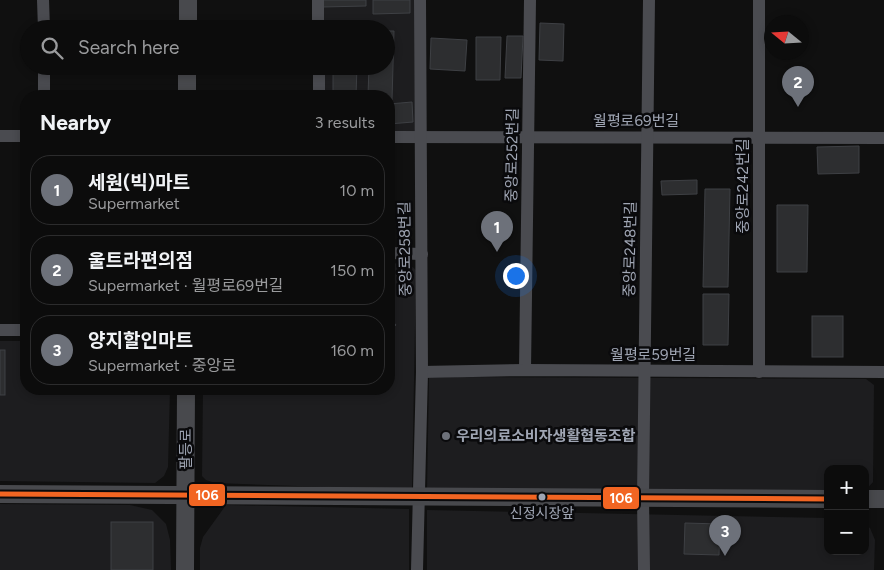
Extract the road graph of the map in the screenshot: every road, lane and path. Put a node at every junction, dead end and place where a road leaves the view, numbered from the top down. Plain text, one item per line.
1 (43, 0) edge
2 (188, 0) edge
3 (318, 0) edge
4 (420, 0) edge
5 (530, 0) edge
6 (649, 0) edge
7 (759, 0) edge
8 (44, 20) edge
9 (188, 20) edge
10 (318, 20) edge
11 (44, 75) edge
12 (188, 75) edge
13 (318, 75) edge
14 (44, 90) edge
15 (187, 90) edge
16 (319, 90) edge
17 (0, 136) edge
18 (20, 136) edge
19 (395, 137) edge
20 (420, 137) junction
21 (528, 138) junction
22 (648, 138) junction
23 (759, 138) junction
24 (884, 138) edge
25 (395, 253) edge
26 (422, 254) junction
27 (0, 330) edge
28 (20, 330) edge
29 (524, 370) junction
30 (644, 371) junction
31 (422, 372) junction
32 (759, 372) junction
33 (884, 372) edge
34 (186, 395) edge
35 (0, 494) edge
36 (185, 496) junction
37 (418, 498) junction
38 (643, 498) junction
39 (824, 499) edge
40 (869, 499) edge
41 (884, 499) edge
42 (185, 570) edge
43 (417, 570) edge
44 (644, 570) edge

1 - 8 street
2 - 9 main road
3 - 10 street
4 - 20 street, 중앙로258번길
5 - 21 street, 중앙로252번길
6 - 22 street, 중앙로248번길
7 - 23 street, 중앙로242번길
11 - 14 street
12 - 15 main road
13 - 16 street
17 - 18 street
19 - 20 street, 월평로69번길
20 - 21 street, 월평로69번길
20 - 26 street, 중앙로258번길
21 - 22 street, 월평로69번길
21 - 29 street, 중앙로252번길
22 - 23 street, 월평로69번길
22 - 30 street, 중앙로248번길
23 - 24 street, 월평로69번길
23 - 32 street, 중앙로242번길
25 - 26 street
26 - 31 street, 중앙로258번길
27 - 28 street
29 - 30 street, 월평로59번길
29 - 31 street, 월평로59번길
30 - 32 street, 월평로59번길
30 - 38 street, 중앙로248번길
31 - 37 street, 중앙로258번길
32 - 33 street, 월평로59번길
34 - 36 main road, 팔등로
35 - 36 main road
36 - 37 main road
36 - 42 main road, 팔등로
37 - 38 main road
37 - 43 street, 중앙로258번길
38 - 39 main road
38 - 44 street, 중앙로248번길
40 - 41 main road

